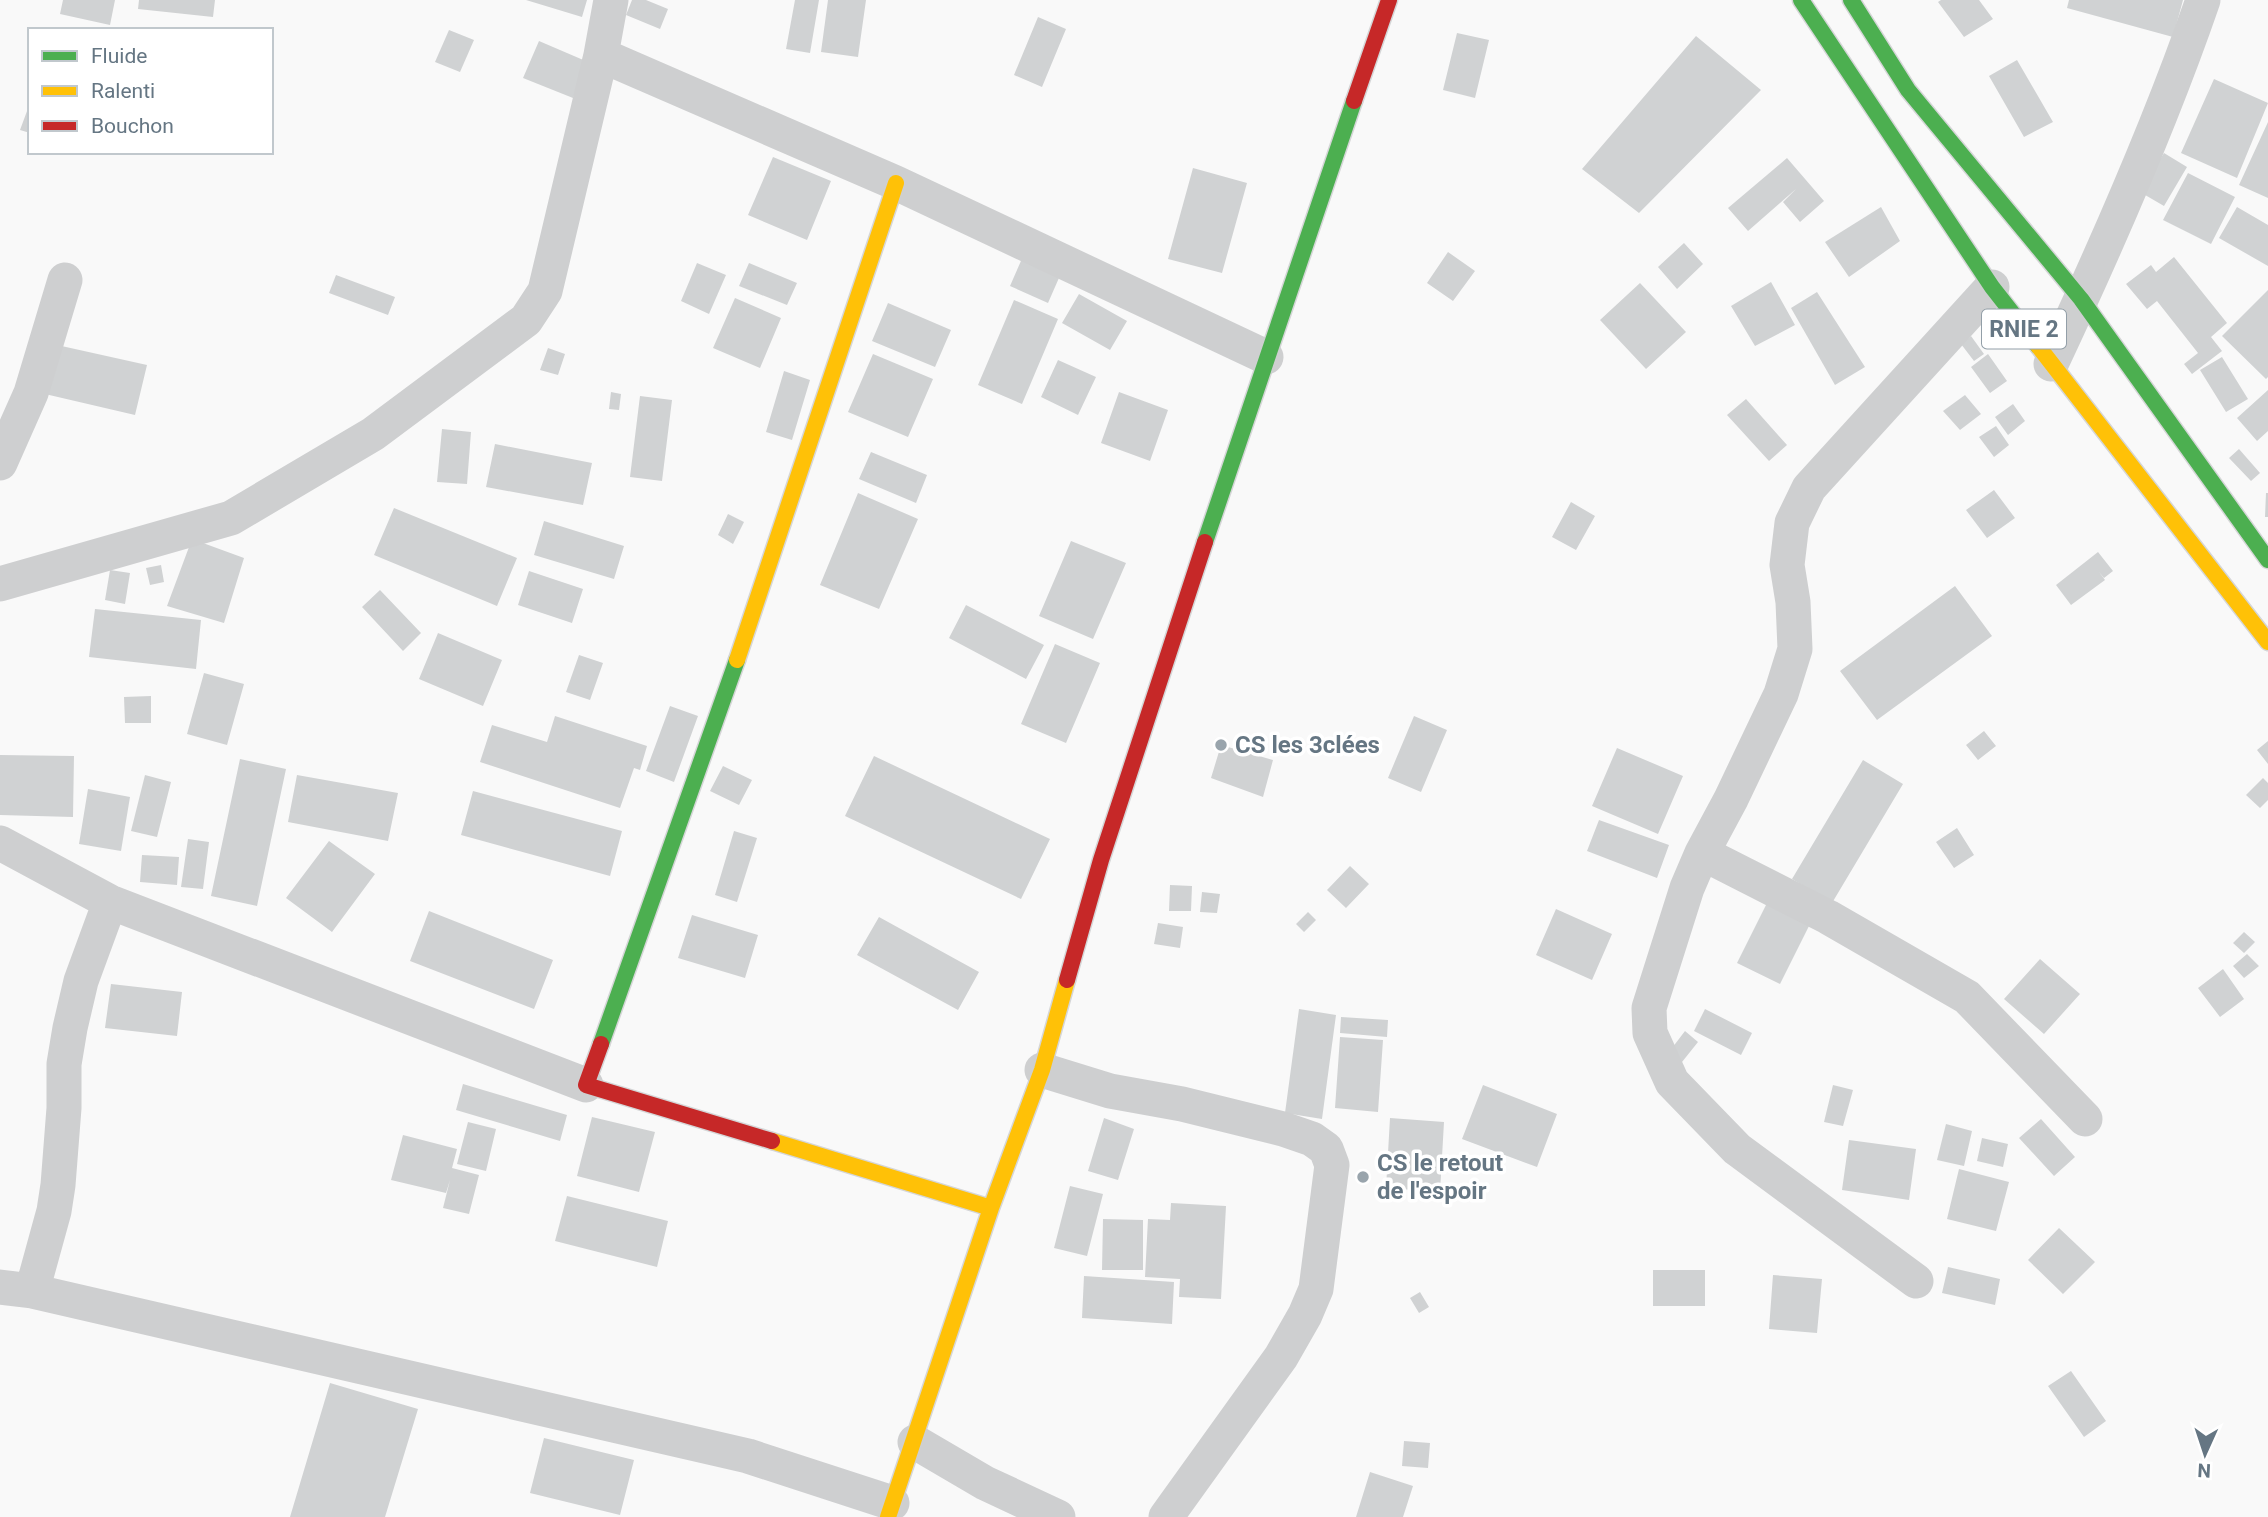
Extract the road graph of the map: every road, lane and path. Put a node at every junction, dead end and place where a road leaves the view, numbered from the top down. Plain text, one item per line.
1 (611, 0) edge
2 (1389, 0) edge
3 (1801, 0) edge
4 (1851, 0) edge
5 (2203, 0) edge
6 (601, 55) junction
7 (896, 183) junction
8 (65, 280) dead end
9 (1992, 287) junction
10 (2081, 299) junction
11 (1266, 357) junction
12 (2051, 364) junction
13 (0, 463) edge
14 (2268, 560) edge
15 (0, 584) edge
16 (2268, 642) edge
17 (0, 844) edge
18 (1702, 853) junction
19 (110, 902) junction
20 (1042, 1070) junction
21 (586, 1085) junction
22 (2085, 1119) dead end
23 (991, 1208) junction
24 (1916, 1281) dead end
25 (16, 1289) edge
26 (915, 1442) junction
27 (890, 1510) edge
28 (1058, 1517) edge
29 (1166, 1517) edge

1 - 6 street
2 - 11 main road
3 - 9 main road, RNIE 2 / RNIE 2
4 - 10 main road, RNIE 2 / RNIE 2
5 - 10 street
6 - 7 street
6 - 15 street
7 - 11 street
7 - 21 main road
8 - 13 street
9 - 12 main road, RNIE 2 / RNIE 2
9 - 18 street
10 - 12 street
10 - 14 main road, RNIE 2 / RNIE 2
11 - 20 main road
12 - 16 main road, RNIE 2 / RNIE 2
17 - 19 street
18 - 22 street
18 - 24 street
19 - 21 street
19 - 25 street
20 - 23 main road
20 - 29 street
21 - 23 main road
23 - 26 main road
25 - 27 street
26 - 27 main road
26 - 28 street

